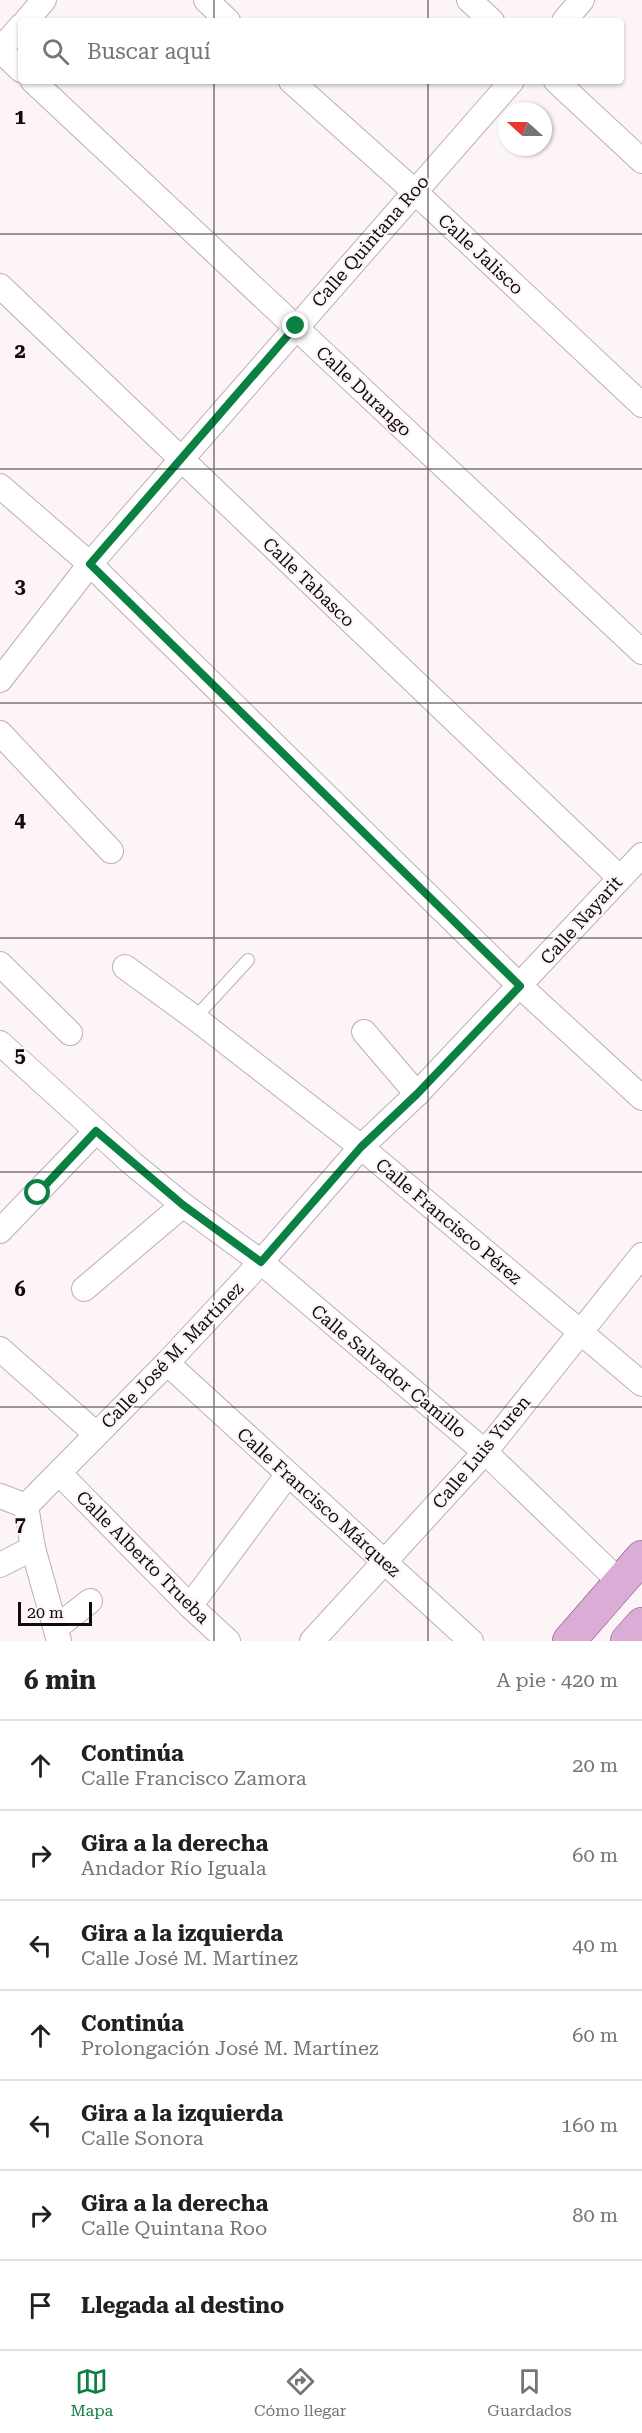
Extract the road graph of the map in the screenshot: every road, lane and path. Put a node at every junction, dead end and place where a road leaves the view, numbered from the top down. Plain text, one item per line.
1 (44, 0) edge
2 (206, 0) edge
3 (469, 0) edge
4 (582, 0) edge
5 (29, 18) edge
6 (225, 18) edge
7 (489, 18) edge
8 (567, 18) edge
9 (18, 29) edge
10 (0, 50) edge
11 (18, 67) edge
12 (36, 84) edge
13 (294, 84) edge
14 (509, 84) edge
15 (559, 84) edge
16 (642, 161) edge
17 (414, 191) junction
18 (0, 286) edge
19 (296, 326) junction
20 (642, 405) edge
21 (182, 460) junction
22 (0, 486) edge
23 (90, 564) junction
24 (642, 652) edge
25 (0, 680) edge
26 (0, 733) edge
27 (111, 851) dead end
28 (641, 858) edge
29 (619, 877) junction
30 (249, 960) dead end
31 (0, 964) edge
32 (125, 967) dead end
33 (520, 986) junction
34 (195, 1018) junction
35 (364, 1032) dead end
36 (70, 1033) dead end
37 (0, 1043) edge
38 (417, 1094) junction
39 (642, 1098) edge
40 (96, 1131) junction
41 (361, 1147) junction
42 (183, 1205) junction
43 (0, 1231) edge
44 (642, 1255) edge
45 (261, 1262) junction
46 (84, 1289) dead end
47 (578, 1332) junction
48 (0, 1349) edge
49 (167, 1363) junction
50 (642, 1384) edge
51 (96, 1434) junction
52 (485, 1452) junction
53 (59, 1473) junction
54 (288, 1474) junction
55 (0, 1496) edge
56 (26, 1506) junction
57 (33, 1548) junction
58 (642, 1557) edge
59 (385, 1561) junction
60 (0, 1565) edge
61 (620, 1582) junction
62 (90, 1601) dead end
63 (190, 1606) junction
64 (642, 1624) edge
65 (58, 1634) edge
66 (228, 1641) edge
67 (312, 1641) edge
68 (471, 1641) edge
69 (569, 1641) edge
70 (627, 1641) edge

1 - 5 street
2 - 6 street
3 - 7 street
4 - 8 street
9 - 10 street
10 - 11 street
12 - 19 street, Calle Durango
13 - 17 street, Calle Jalisco
14 - 17 street, Calle Quintana Roo
15 - 16 street
17 - 19 street, Calle Quintana Roo
17 - 20 street, Calle Jalisco
18 - 21 street, Calle Tabasco
19 - 21 street, Calle Quintana Roo
19 - 24 street, Calle Durango
21 - 23 street, Calle Quintana Roo
21 - 29 street, Calle Tabasco
22 - 23 street
23 - 25 street, Calle Quintana Roo
23 - 33 street
26 - 27 street
28 - 29 street, Calle Nayarit
29 - 33 street, Calle Nayarit
30 - 34 lane
31 - 36 street
32 - 34 street, Calle Francisco Pérez
33 - 38 street, Calle Nayarit
33 - 39 street
34 - 41 street, Calle Francisco Pérez
35 - 38 street
37 - 40 street, Calle Salvador Camillo
38 - 41 street, Calle José M. Martínez
40 - 42 street, Calle Salvador Camillo
40 - 43 street
41 - 45 street, Calle José M. Martínez
41 - 47 street, Calle Francisco Pérez
42 - 45 street, Calle Salvador Camillo
42 - 46 street
44 - 47 street, Calle Luis Yuren
45 - 49 street, Calle José M. Martínez
45 - 52 street, Calle Salvador Camillo
47 - 50 street, Calle Francisco Pérez
47 - 52 street, Calle Luis Yuren
48 - 51 street
49 - 51 street, Calle José M. Martínez
49 - 54 street, Calle Francisco Márquez
51 - 53 street, Calle José M. Martínez
52 - 59 street, Calle Luis Yuren
52 - 61 street, Calle Salvador Camillo
53 - 56 street, Calle José M. Martínez
53 - 63 street, Calle Alberto Trueba
54 - 59 street, Calle Francisco Márquez
54 - 63 street
55 - 56 street
56 - 57 street
57 - 60 street
57 - 65 street
58 - 61 main road
59 - 67 street, Calle Luis Yuren
59 - 68 street, Calle Francisco Márquez
61 - 69 main road
62 - 65 street
63 - 66 street, Calle Alberto Trueba
64 - 70 main road

